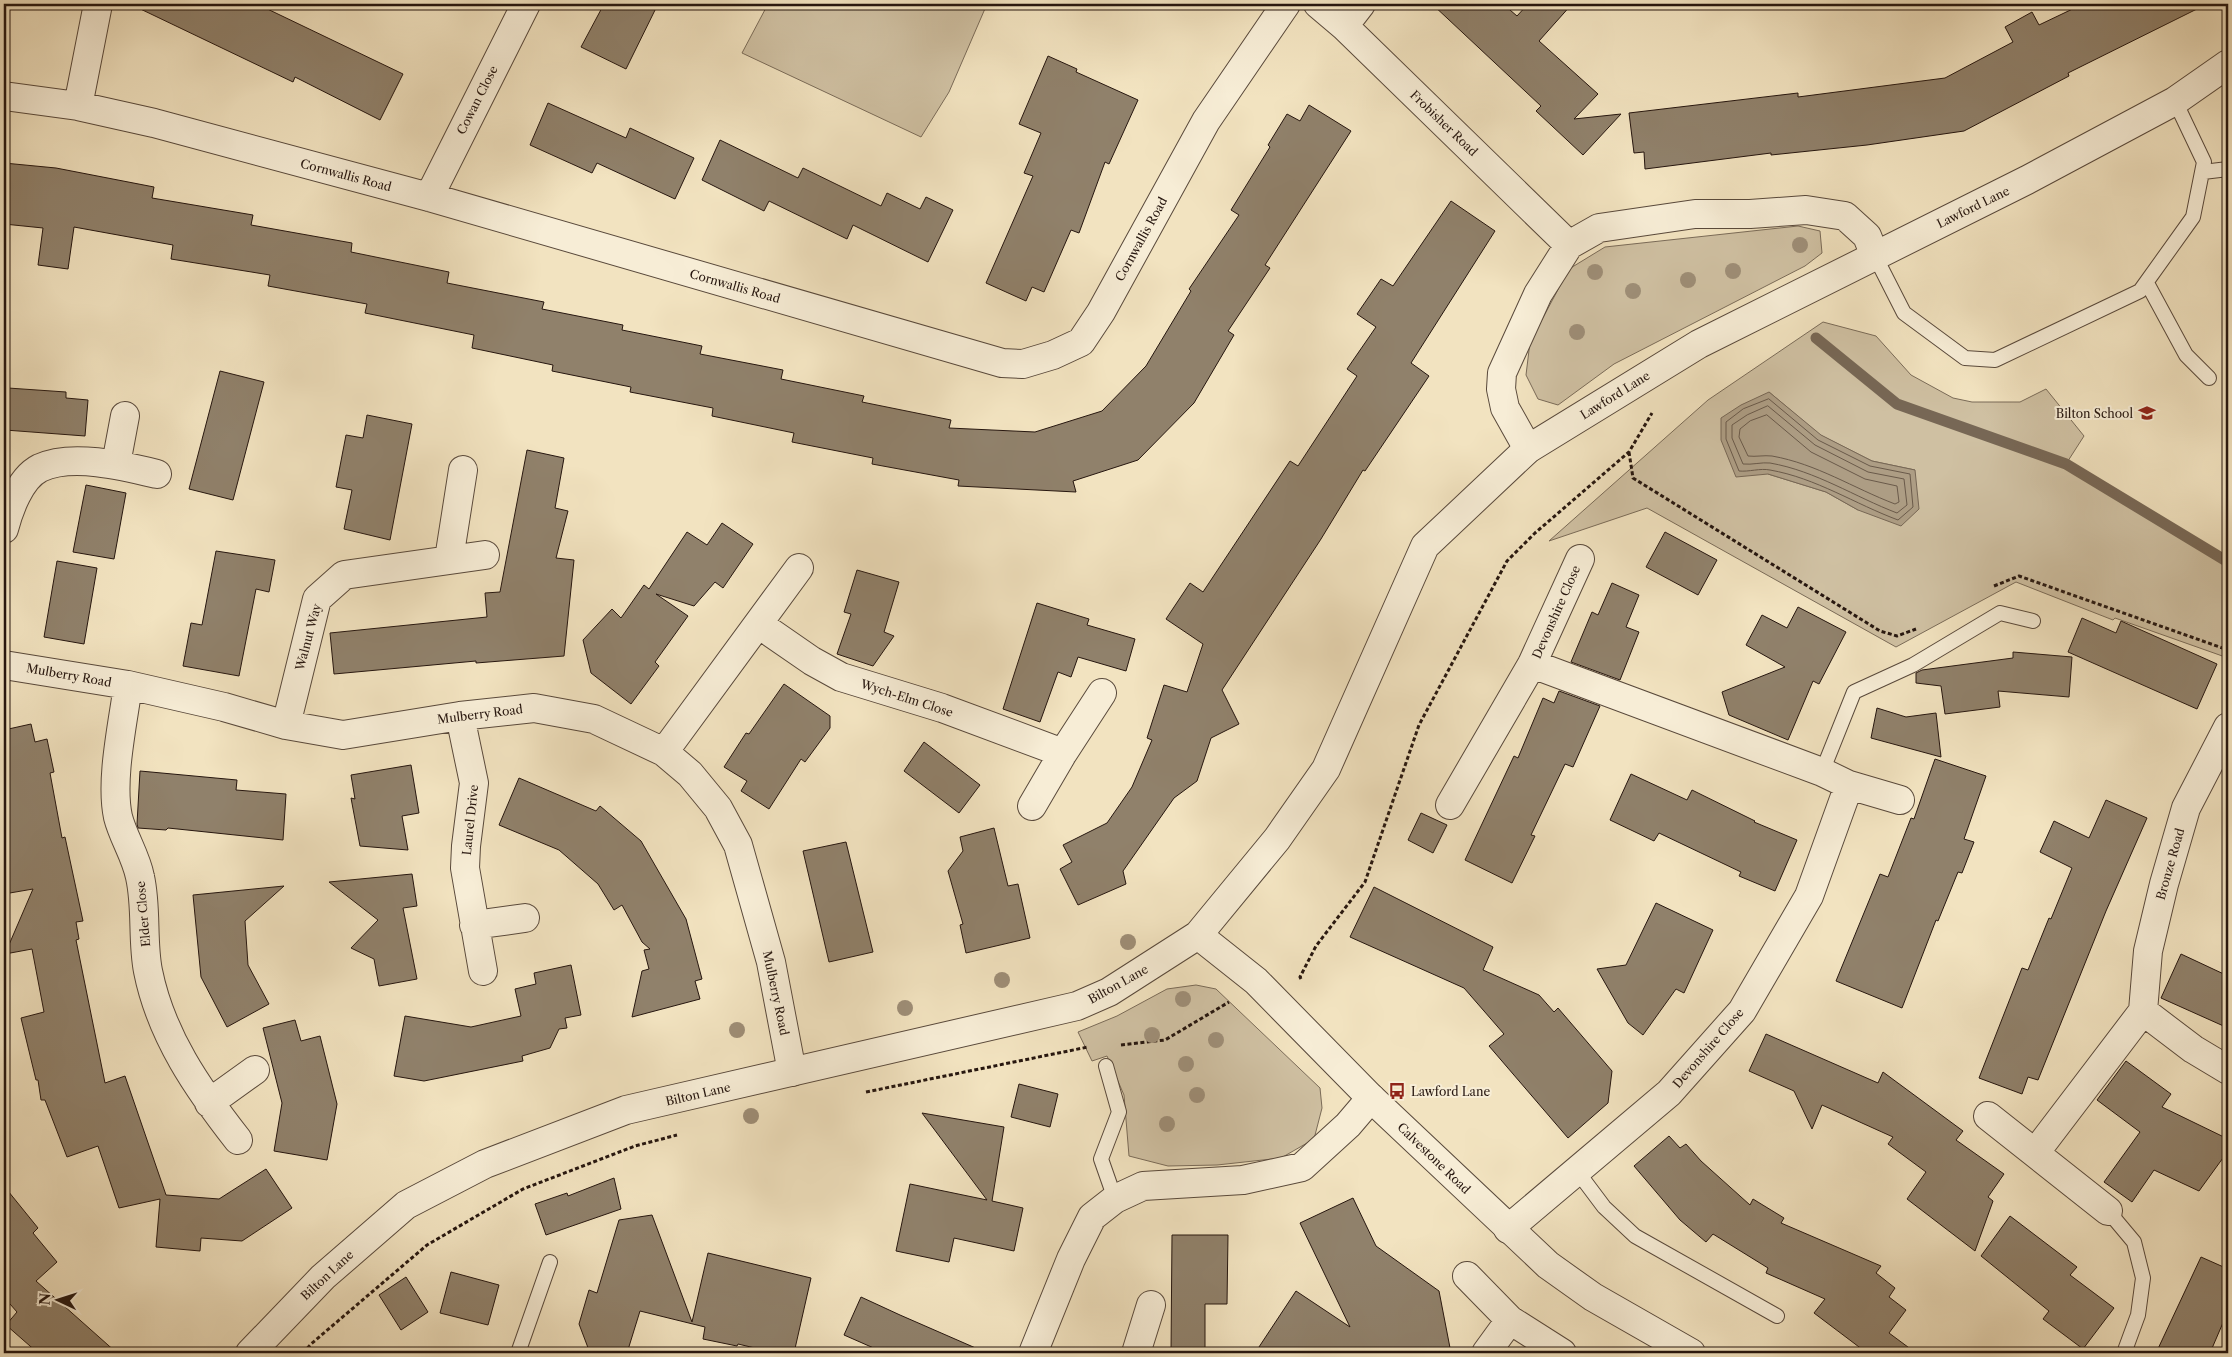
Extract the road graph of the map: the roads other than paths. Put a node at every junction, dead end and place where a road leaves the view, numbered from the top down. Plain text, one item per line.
1 (98, 4) edge
2 (526, 4) edge
3 (1286, 4) edge
4 (1318, 4) edge
5 (1361, 4) edge
6 (1344, 26) junction
7 (2228, 64) edge
8 (4, 96) edge
9 (2175, 101) junction
10 (78, 106) junction
11 (2228, 169) edge
12 (2203, 172) junction
13 (429, 197) junction
14 (1569, 245) junction
15 (1875, 256) junction
16 (2147, 283) junction
17 (2209, 378) dead end
18 (125, 416) dead end
19 (1528, 449) junction
20 (116, 464) junction
21 (463, 470) dead end
22 (157, 474) dead end
23 (4, 529) edge
24 (485, 555) dead end
25 (449, 559) junction
26 (1580, 559) dead end
27 (800, 568) dead end
28 (2034, 621) dead end
29 (760, 624) junction
30 (1532, 664) junction
31 (4, 665) edge
32 (128, 685) junction
33 (1102, 693) dead end
34 (460, 716) junction
35 (286, 725) junction
36 (2228, 727) edge
37 (664, 752) junction
38 (1063, 753) junction
39 (1822, 772) junction
40 (1849, 785) junction
41 (1900, 800) dead end
42 (1450, 805) dead end
43 (1032, 806) dead end
44 (525, 918) dead end
45 (474, 925) junction
46 (1198, 935) junction
47 (483, 971) dead end
48 (2143, 1010) junction
49 (1106, 1066) dead end
50 (255, 1070) dead end
51 (2228, 1070) edge
52 (792, 1072) junction
53 (1371, 1098) junction
54 (209, 1103) junction
55 (1988, 1116) dead end
56 (238, 1140) dead end
57 (2035, 1154) junction
58 (1577, 1171) junction
59 (1115, 1199) junction
60 (2108, 1211) joint
61 (1508, 1229) junction
62 (550, 1262) dead end
63 (1467, 1276) dead end
64 (1151, 1305) dead end
65 (1777, 1316) dead end
66 (1510, 1320) junction
67 (250, 1353) edge
68 (518, 1353) edge
69 (1033, 1353) edge
70 (1136, 1353) edge
71 (1486, 1353) edge
72 (1562, 1353) edge
73 (1691, 1353) edge
74 (2124, 1353) edge

1 - 10 street
2 - 13 street, Cowan Close
3 - 13 street, Cornwallis Road
4 - 6 street, Frobisher Road
5 - 6 street
6 - 14 street, Frobisher Road
7 - 9 street, Lawford Lane
8 - 10 street, Cornwallis Road
9 - 12 lane
9 - 15 street, Lawford Lane
10 - 13 street, Cornwallis Road
11 - 12 lane
12 - 16 lane
14 - 15 street
14 - 19 street
15 - 16 lane
15 - 19 street, Lawford Lane
16 - 17 lane
18 - 20 street
19 - 46 street, Lawford Lane
20 - 22 street
20 - 23 street
21 - 25 street
24 - 25 street, Walnut Way
25 - 35 street, Walnut Way
26 - 30 street, Devonshire Close
27 - 29 street
28 - 39 lane
29 - 37 street
29 - 38 street, Wych-Elm Close
30 - 39 street, Devonshire Close
30 - 42 street, Devonshire Close
31 - 32 street, Mulberry Road
32 - 35 street, Mulberry Road
32 - 54 street, Elder Close
33 - 38 street
34 - 35 street, Mulberry Road
34 - 37 street, Mulberry Road
34 - 45 street, Laurel Drive
36 - 48 street, Bronze Road
37 - 52 street, Mulberry Road
38 - 43 street
39 - 40 street, Devonshire Close
40 - 41 street, Devonshire Close
40 - 58 street, Devonshire Close
44 - 45 street
45 - 47 street, Laurel Drive
46 - 52 street, Bilton Lane
46 - 53 street, Calvestone Road
48 - 51 street
48 - 57 street
49 - 59 lane
50 - 54 street
52 - 67 street, Bilton Lane
53 - 59 street
53 - 61 street, Calvestone Road
54 - 56 street, Elder Close
55 - 57 street
57 - 60 street
58 - 61 street, Devonshire Close
58 - 65 lane
59 - 69 street
60 - 74 lane
61 - 73 street, Calvestone Road
62 - 68 lane
63 - 66 street
64 - 70 street
66 - 71 street
66 - 72 street

